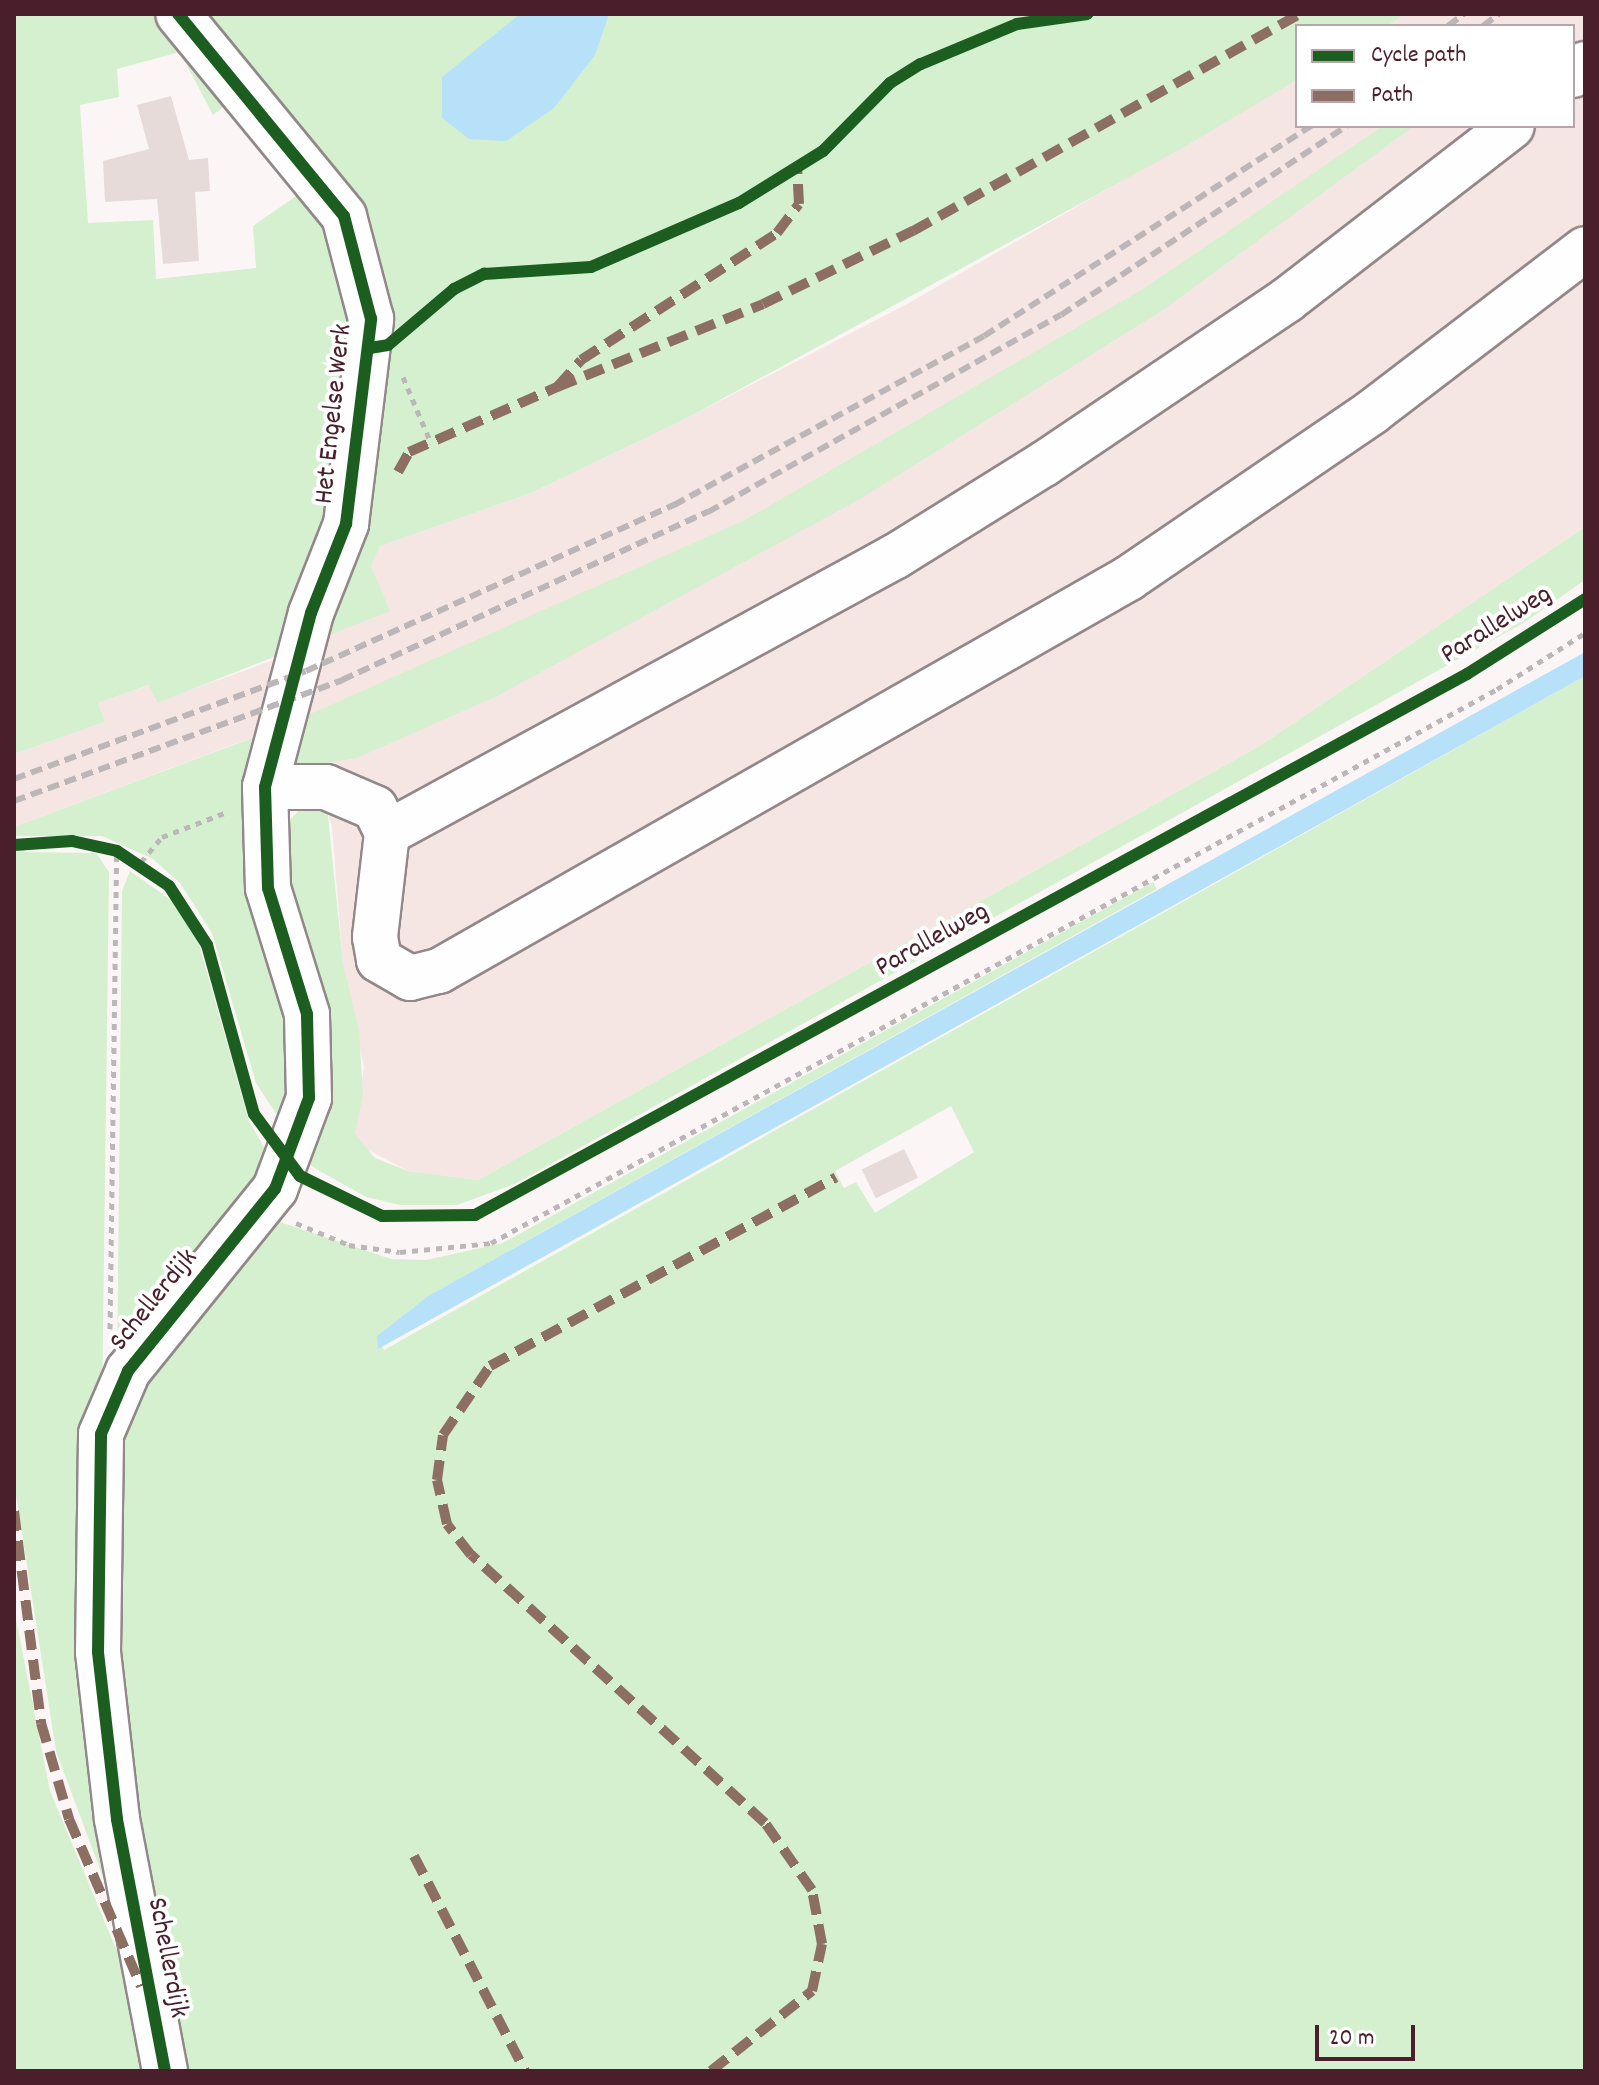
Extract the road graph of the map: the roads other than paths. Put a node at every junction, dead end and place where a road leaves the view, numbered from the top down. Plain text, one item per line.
1 (178, 14) edge
2 (1509, 128) edge
3 (1585, 249) edge
4 (278, 728) joint
5 (265, 787) junction
6 (387, 833) junction
7 (165, 2071) edge

1 - 4 street, Het Engelse Werk
2 - 6 street
3 - 6 street
4 - 5 street, Schellerdijk
5 - 6 street
5 - 7 street, Schellerdijk

